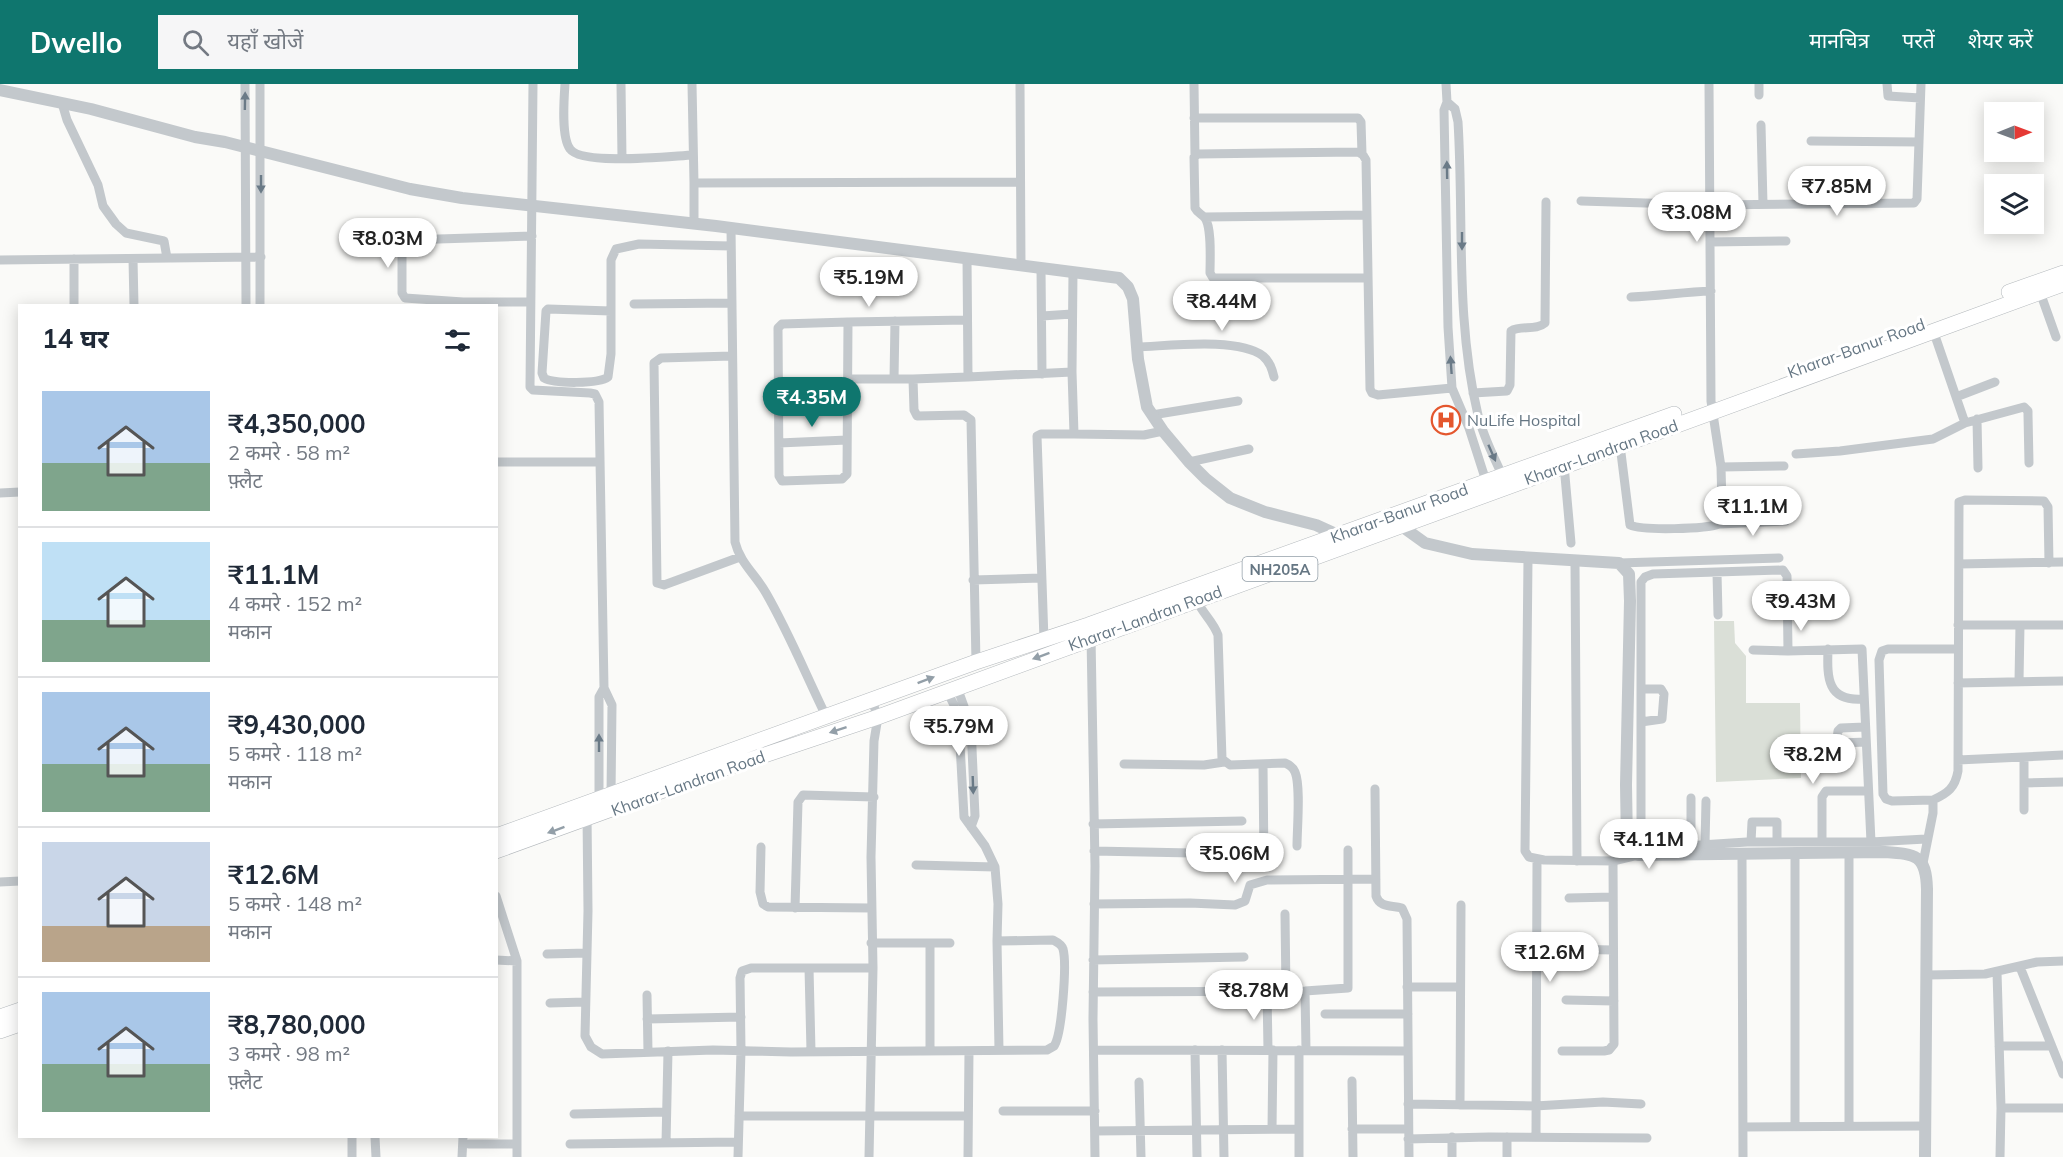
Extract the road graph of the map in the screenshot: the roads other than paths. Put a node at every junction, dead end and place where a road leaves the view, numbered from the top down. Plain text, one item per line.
1 (245, 84) edge
2 (260, 84) edge
3 (533, 84) edge
4 (565, 84) edge
5 (621, 84) edge
6 (692, 84) edge
7 (1020, 84) edge
8 (1194, 84) edge
9 (1446, 84) edge
10 (1709, 84) edge
11 (1759, 84) edge
12 (1887, 84) edge
13 (1921, 84) edge
14 (0, 90) edge
15 (1759, 95) dead end
16 (1920, 98) junction
17 (1447, 102) junction
18 (62, 103) junction
19 (1194, 118) junction
20 (1761, 125) dead end
21 (1811, 141) dead end
22 (1919, 142) junction
23 (244, 147) junction
24 (261, 152) junction
25 (1362, 154) junction
26 (693, 155) junction
27 (1195, 156) junction
28 (622, 158) junction
29 (1020, 182) junction
30 (694, 183) junction
31 (1581, 201) dead end
32 (1546, 202) dead end
33 (1762, 204) junction
34 (1710, 205) junction
35 (533, 206) junction
36 (1366, 215) junction
37 (1204, 217) junction
38 (694, 224) junction
39 (731, 228) junction
40 (532, 236) junction
41 (1786, 241) dead end
42 (1710, 242) junction
43 (731, 246) junction
44 (247, 257) junction
45 (261, 257) junction
46 (167, 258) junction
47 (967, 258) junction
48 (74, 259) junction
49 (133, 259) junction
50 (0, 260) edge
51 (1021, 265) junction
52 (1041, 268) junction
53 (1073, 272) junction
54 (2063, 273) edge
55 (1367, 278) junction
56 (2063, 284) edge
57 (1711, 291) junction
58 (2040, 292) junction
59 (1631, 297) dead end
60 (530, 302) junction
61 (732, 303) junction
62 (74, 304) edge
63 (134, 304) edge
64 (246, 304) edge
65 (260, 304) edge
66 (463, 304) edge
67 (634, 304) dead end
68 (611, 311) junction
69 (1072, 314) junction
70 (1042, 316) junction
71 (967, 320) junction
72 (895, 321) junction
73 (848, 322) junction
74 (1934, 330) junction
75 (2056, 337) dead end
76 (1137, 347) junction
77 (732, 356) junction
78 (1072, 372) junction
79 (1042, 374) junction
80 (968, 377) junction
81 (1274, 377) dead end
82 (848, 379) junction
83 (894, 379) junction
84 (913, 379) junction
85 (1995, 382) dead end
86 (1452, 388) junction
87 (1473, 393) junction
88 (1956, 397) junction
89 (1238, 401) dead end
90 (1712, 406) junction
91 (1152, 416) junction
92 (1977, 419) junction
93 (1965, 423) junction
94 (1163, 431) junction
95 (1074, 434) junction
96 (847, 440) junction
97 (779, 443) junction
98 (1620, 445) junction
99 (1249, 449) dead end
100 (1796, 454) dead end
101 (498, 462) edge
102 (600, 462) junction
103 (1189, 462) junction
104 (2029, 464) dead end
105 (1564, 465) junction
106 (1784, 466) dead end
107 (1721, 467) junction
108 (1978, 468) dead end
109 (1502, 475) junction
110 (1478, 488) junction
111 (18, 492) edge
112 (0, 493) edge
113 (1786, 521) dead end
114 (1719, 524) junction
115 (1400, 525) junction
116 (1340, 541) junction
117 (1570, 543) dead end
118 (740, 557) junction
119 (1779, 558) dead end
120 (1528, 559) junction
121 (1575, 562) junction
122 (2049, 562) junction
123 (2063, 562) edge
124 (1619, 563) junction
125 (1959, 564) junction
126 (1717, 573) junction
127 (1041, 578) junction
128 (973, 580) junction
129 (1196, 599) junction
130 (1718, 615) dead end
131 (1958, 625) junction
132 (2020, 625) junction
133 (2063, 625) edge
134 (1089, 631) junction
135 (1044, 640) junction
136 (1828, 649) junction
137 (1957, 649) junction
138 (1753, 651) dead end
139 (1788, 651) junction
140 (976, 662) junction
141 (2019, 681) junction
142 (2063, 681) edge
143 (1958, 683) junction
144 (952, 689) junction
145 (1641, 689) junction
146 (1864, 699) junction
147 (872, 701) junction
148 (826, 716) junction
149 (878, 717) junction
150 (1641, 723) junction
151 (1865, 727) junction
152 (1866, 742) junction
153 (2063, 755) edge
154 (2024, 758) junction
155 (1958, 760) junction
156 (1224, 762) junction
157 (1124, 764) dead end
158 (1263, 764) junction
159 (2063, 782) edge
160 (2024, 783) junction
161 (1375, 789) dead end
162 (1868, 791) junction
163 (874, 797) junction
164 (1691, 798) dead end
165 (1933, 800) junction
166 (1706, 801) dead end
167 (596, 804) junction
168 (2024, 810) dead end
169 (1242, 821) dead end
170 (1093, 824) junction
171 (498, 835) edge
172 (1926, 839) junction
173 (1751, 842) junction
174 (1777, 842) junction
175 (1822, 842) junction
176 (1870, 842) junction
177 (1706, 844) junction
178 (1691, 845) junction
179 (1297, 846) dead end
180 (761, 847) dead end
181 (498, 850) edge
182 (1348, 850) dead end
183 (1094, 851) junction
184 (1795, 852) junction
185 (1849, 853) junction
186 (1241, 854) dead end
187 (1742, 854) junction
188 (1638, 855) junction
189 (1537, 860) junction
190 (1577, 861) junction
191 (1613, 861) junction
192 (1923, 863) junction
193 (915, 866) dead end
194 (995, 867) junction
195 (1264, 867) dead end
196 (1376, 879) junction
197 (1348, 880) junction
198 (18, 881) edge
199 (0, 882) edge
200 (1613, 897) junction
201 (1569, 898) dead end
202 (498, 902) edge
203 (1094, 904) junction
204 (1461, 905) dead end
205 (795, 908) junction
206 (871, 908) junction
207 (1285, 914) dead end
208 (997, 941) junction
209 (930, 943) junction
210 (950, 943) dead end
211 (871, 944) junction
212 (1565, 949) dead end
213 (1613, 950) junction
214 (587, 953) junction
215 (547, 954) dead end
216 (1244, 957) dead end
217 (498, 960) edge
218 (1093, 960) junction
219 (517, 961) junction
220 (2063, 961) edge
221 (2020, 967) junction
222 (810, 968) junction
223 (873, 968) junction
224 (1997, 972) junction
225 (1927, 975) junction
226 (1407, 987) junction
227 (1460, 987) junction
228 (1267, 991) junction
229 (1305, 991) junction
230 (1093, 992) junction
231 (1286, 992) junction
232 (647, 995) dead end
233 (1566, 1000) dead end
234 (1614, 1001) junction
235 (585, 1002) junction
236 (550, 1003) dead end
237 (18, 1011) edge
238 (1325, 1014) dead end
239 (1408, 1014) junction
240 (0, 1017) edge
241 (741, 1017) junction
242 (647, 1019) junction
243 (18, 1025) edge
244 (0, 1031) edge
245 (1999, 1046) junction
246 (2051, 1046) junction
247 (741, 1050) junction
248 (871, 1050) junction
249 (930, 1050) junction
250 (999, 1050) junction
251 (1094, 1050) junction
252 (1195, 1050) junction
253 (1222, 1050) junction
254 (1270, 1050) junction
255 (1302, 1050) junction
256 (668, 1051) junction
257 (969, 1051) junction
258 (1407, 1051) junction
259 (1562, 1051) dead end
260 (648, 1052) junction
261 (811, 1052) junction
262 (2063, 1074) edge
263 (1352, 1081) dead end
264 (1139, 1082) dead end
265 (1408, 1104) junction
266 (1641, 1104) dead end
267 (1460, 1105) junction
268 (1535, 1106) junction
269 (2001, 1107) junction
270 (2063, 1108) edge
271 (1002, 1111) dead end
272 (1095, 1111) junction
273 (666, 1112) junction
274 (574, 1114) dead end
275 (739, 1116) junction
276 (968, 1116) junction
277 (870, 1117) junction
278 (1794, 1126) junction
279 (1849, 1126) junction
280 (1926, 1126) junction
281 (1744, 1127) junction
282 (1224, 1129) junction
283 (1272, 1129) junction
284 (1299, 1129) junction
285 (1352, 1130) junction
286 (1095, 1131) junction
287 (1140, 1131) junction
288 (1197, 1131) junction
289 (1408, 1134) junction
290 (1452, 1137) junction
291 (1507, 1137) junction
292 (1536, 1137) junction
293 (352, 1138) edge
294 (375, 1138) edge
295 (1647, 1138) dead end
296 (466, 1140) edge
297 (485, 1140) edge
298 (738, 1142) junction
299 (666, 1143) junction
300 (517, 1144) junction
301 (570, 1144) dead end
302 (352, 1157) edge
303 (376, 1157) edge
304 (462, 1157) edge
305 (518, 1157) edge
306 (738, 1157) edge
307 (868, 1157) edge
308 (968, 1157) edge
309 (1095, 1157) edge
310 (1141, 1157) edge
311 (1197, 1157) edge
312 (1224, 1157) edge
313 (1299, 1157) edge
314 (1353, 1157) edge
315 (1409, 1157) edge
316 (1452, 1157) edge
317 (1507, 1157) edge
318 (1743, 1157) edge
319 (1925, 1157) edge
320 (2000, 1157) edge

23 -> 1 street
2 - 24 street
3 - 35 street
4 - 28 street
5 - 28 street
6 - 26 street
7 - 29 street
8 - 19 street
9 - 17 street
10 - 34 street
11 - 15 street
12 - 16 street
13 - 16 street
14 - 18 street
16 - 22 street
86 -> 17 street
17 -> 87 street
18 - 23 street
18 - 46 street
19 - 25 street
19 - 27 street
20 - 33 street
21 - 22 street
22 - 33 street
23 - 24 street
23 - 44 street
24 - 35 street
24 -> 45 street
25 - 27 street
25 - 36 street
26 - 28 street
26 - 30 street
27 - 37 street
29 - 30 street
29 - 51 street
30 - 38 street
31 - 34 street
32 - 87 street
33 - 34 street
34 - 42 street
35 - 38 street
35 - 40 street
36 - 37 street
36 - 55 street
37 - 55 street
38 - 39 street
39 - 43 street
39 - 47 street
40 - 60 street
40 - 66 street
41 - 42 street
42 - 57 street
43 - 61 street
43 - 68 street
44 - 45 street
44 - 46 street
44 - 64 street
45 - 65 street
46 - 49 street
47 - 51 street
47 - 71 street
48 - 49 street
48 - 50 street
48 - 62 street
49 - 63 street
51 - 52 street
52 - 53 street
52 - 70 street
53 - 69 street
53 - 76 street
54 - 90 highway, Kharar-Banur Road / NH205A
55 - 86 street
56 - 58 highway, Kharar-Landran Road / NH205A
57 - 59 street
57 - 90 street
58 - 74 highway, Kharar-Landran Road / NH205A
58 - 75 street
60 - 66 street
60 - 102 street
61 - 67 street
61 - 77 street
68 - 68 street
69 - 70 street
69 - 78 street
70 - 79 street
71 - 72 street
71 - 80 street
72 - 73 street
72 - 83 street
73 - 82 street
73 - 97 street
74 - 88 street
74 - 90 highway, Kharar-Landran Road / NH205A
76 - 81 street
76 - 91 street
77 - 118 street
77 - 118 street
78 - 79 street
78 - 95 street
79 - 80 street
80 - 84 street
82 - 83 street
82 - 96 street
83 - 84 street
84 - 128 street
85 - 88 street
86 - 110 street
87 -> 109 street
88 - 93 street
89 - 91 street
90 - 98 highway, Kharar-Landran Road / NH205A
90 - 107 street
90 - 109 highway, Kharar-Banur Road / NH205A
91 - 94 street
92 - 93 street
92 - 104 street
92 - 108 street
93 - 100 street
94 - 95 street
94 - 103 street
95 - 127 street
96 - 97 street
96 - 97 street
98 - 105 highway, Kharar-Landran Road / NH205A
98 - 114 street
99 - 103 street
101 - 102 street
102 - 167 street
103 - 116 street
105 - 110 highway, Kharar-Landran Road / NH205A
105 - 117 street
106 - 107 street
107 - 114 street
109 - 110 highway, Kharar-Banur Road / NH205A
110 - 115 highway, Kharar-Landran Road / NH205A
110 - 116 highway, Kharar-Banur Road / NH205A
111 - 112 street
113 - 114 street
115 - 116 highway, Kharar-Landran Road / NH205A
115 - 120 street
116 - 129 highway, Kharar-Landran Road / NH205A
116 - 134 highway, Kharar-Banur Road / NH205A
118 - 148 street
119 - 124 street
120 - 121 street
120 - 189 street
121 - 124 street
121 - 190 street
122 - 123 street
122 - 125 street
122 - 125 street
124 - 188 street
125 - 131 street
126 - 130 street
126 - 139 street
126 - 145 street
127 - 128 street
127 - 135 street
128 - 140 street
129 - 134 highway, Kharar-Landran Road / NH205A
129 - 156 street
131 - 132 street
131 - 137 street
132 - 133 street
132 - 141 street
134 - 135 highway, Kharar-Banur Road / NH205A
134 -> 144 highway, Kharar-Landran Road / NH205A
134 - 170 street
135 - 140 highway, Kharar-Banur Road / NH205A
136 - 139 street
136 - 146 street
136 - 146 street
137 - 143 street
137 - 165 street
138 - 139 street
147 -> 140 highway, Kharar-Banur Road / NH205A
141 - 142 street
141 - 143 street
143 - 155 street
144 - 149 highway, Kharar-Landran Road / NH205A
144 - 194 street
145 - 150 street
145 - 150 street
146 - 151 street
147 - 148 highway, Kharar-Banur Road / NH205A
147 - 149 street
148 - 167 highway, Kharar-Banur Road / NH205A
149 - 163 street
149 -> 167 highway, Kharar-Landran Road / NH205A
150 - 178 street
151 - 152 street
151 - 152 street
152 - 162 street
153 - 154 street
154 - 155 street
154 - 160 street
155 - 165 street
156 - 157 street
156 - 158 street
158 - 179 street
158 - 195 street
159 - 160 street
160 - 168 street
161 - 196 street
162 - 175 street
162 - 176 street
163 - 205 street
163 - 206 street
164 - 178 street
165 - 172 street
166 - 177 street
167 - 171 highway, Kharar-Banur Road / NH205A
167 -> 181 highway, Kharar-Landran Road / NH205A
167 - 214 street
169 - 170 street
170 - 183 street
172 - 176 street
172 - 192 street
173 - 174 street
173 - 174 street
173 - 177 street
174 - 175 street
175 - 176 street
177 - 178 street
180 - 205 street
182 - 197 street
183 - 186 street
183 - 203 street
184 - 185 street
184 - 187 street
184 - 278 street
185 - 192 street
185 - 279 street
187 - 188 street
187 - 281 street
188 - 191 street
189 - 190 street
189 - 268 street
190 - 191 street
191 - 200 street
192 - 225 street
193 - 194 street
194 - 208 street
196 - 197 street
196 - 226 street
197 - 203 street
197 - 229 street
198 - 199 street
200 - 201 street
200 - 213 street
202 - 219 street
203 - 218 street
204 - 227 street
205 - 206 street
206 - 211 street
207 - 231 street
208 - 250 street
208 - 250 street
209 - 210 street
209 - 211 street
209 - 249 street
211 - 223 street
212 - 213 street
213 - 234 street
214 - 215 street
214 - 235 street
216 - 218 street
217 - 219 street
218 - 230 street
219 - 300 street
220 - 221 street
221 - 224 street
221 - 246 street
222 - 223 street
222 - 241 street
222 - 261 street
223 - 248 street
224 - 225 street
224 - 245 street
225 - 280 street
226 - 227 street
226 - 239 street
227 - 267 street
228 - 230 street
228 - 231 street
228 - 254 street
229 - 231 street
229 - 255 street
230 - 251 street
232 - 242 street
233 - 234 street
234 - 259 street
235 - 236 street
235 - 260 street
237 - 240 highway
238 - 239 street
239 - 258 street
241 - 242 street
241 - 247 street
242 - 260 street
243 - 244 highway
245 - 246 street
245 - 269 street
246 - 262 street
247 - 256 street
247 - 261 street
247 - 275 street
248 - 249 street
248 - 261 street
248 - 277 street
249 - 257 street
250 - 257 street
251 - 252 street
251 - 272 street
252 - 253 street
252 - 288 street
253 - 254 street
253 - 282 street
254 - 255 street
254 - 283 street
255 - 258 street
255 - 284 street
256 - 260 street
256 - 273 street
257 - 276 street
258 - 265 street
263 - 285 street
264 - 287 street
265 - 267 street
265 - 289 street
266 - 268 street
267 - 268 street
268 - 292 street
269 - 270 street
269 - 320 street
271 - 272 street
272 - 286 street
273 - 274 street
273 - 299 street
275 - 277 street
275 - 298 street
276 - 277 street
276 - 308 street
277 - 307 street
278 - 279 street
278 - 281 street
279 - 280 street
280 - 319 street
281 - 318 street
282 - 283 street
282 - 288 street
282 - 312 street
283 - 284 street
284 - 313 street
285 - 289 street
285 - 314 street
286 - 287 street
286 - 309 street
287 - 288 street
287 - 310 street
288 - 311 street
289 - 290 street
289 - 315 street
290 - 291 street
290 - 316 street
291 - 292 street
291 - 317 street
292 - 295 street
293 - 302 street
294 - 303 street
296 - 297 street
296 - 304 street
297 - 300 street
298 - 299 street
298 - 306 street
299 - 301 street
300 - 305 street

